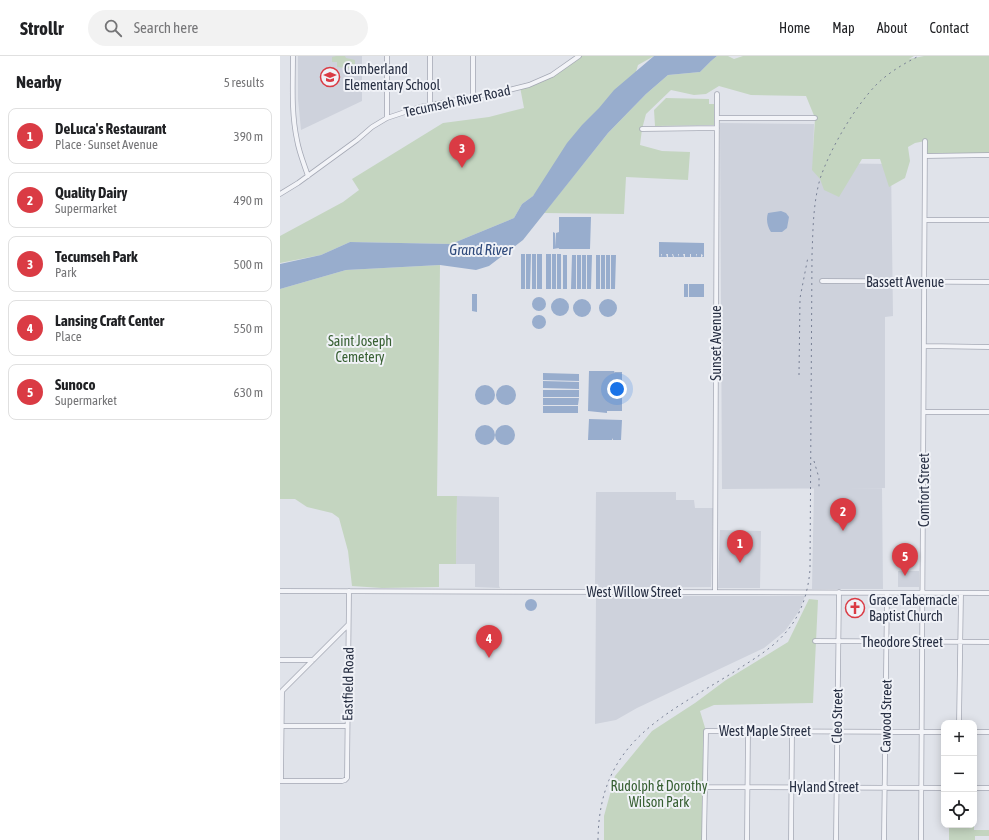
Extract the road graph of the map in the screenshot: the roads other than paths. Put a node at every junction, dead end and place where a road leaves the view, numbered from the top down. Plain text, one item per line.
1 (293, 56) edge
2 (387, 56) edge
3 (430, 56) edge
4 (473, 56) edge
5 (579, 56) edge
6 (717, 94) dead end
7 (473, 97) junction
8 (430, 105) junction
9 (387, 118) junction
10 (717, 118) junction
11 (815, 118) dead end
12 (717, 128) junction
13 (642, 129) dead end
14 (925, 141) dead end
15 (989, 155) edge
16 (925, 156) junction
17 (308, 176) junction
18 (280, 194) edge
19 (925, 220) junction
20 (989, 220) edge
21 (822, 281) dead end
22 (925, 282) junction
23 (989, 282) edge
24 (925, 346) junction
25 (989, 346) edge
26 (924, 412) junction
27 (989, 412) edge
28 (280, 591) edge
29 (349, 591) junction
30 (715, 592) junction
31 (839, 592) junction
32 (887, 593) junction
33 (924, 593) junction
34 (960, 593) junction
35 (989, 593) edge
36 (348, 625) junction
37 (815, 641) dead end
38 (838, 641) junction
39 (886, 642) junction
40 (923, 642) junction
41 (960, 642) junction
42 (989, 642) edge
43 (280, 660) edge
44 (313, 660) junction
45 (959, 720) edge
46 (281, 726) edge
47 (347, 726) junction
48 (748, 730) junction
49 (792, 731) junction
50 (837, 731) junction
51 (886, 731) junction
52 (922, 732) junction
53 (941, 732) edge
54 (977, 732) edge
55 (989, 732) edge
56 (280, 781) edge
57 (704, 787) junction
58 (747, 787) junction
59 (792, 787) junction
60 (837, 787) junction
61 (885, 788) junction
62 (922, 788) junction
63 (941, 788) edge
64 (977, 788) edge
65 (989, 788) edge
66 (704, 840) edge
67 (747, 840) edge
68 (791, 840) edge
69 (836, 840) edge
70 (884, 840) edge
71 (921, 840) edge

1 - 17 street
2 - 9 street
3 - 8 street
4 - 7 street
5 - 7 street, Tecumseh River Road
6 - 10 street, Sunset Avenue
7 - 8 street, Tecumseh River Road
8 - 9 street, Tecumseh River Road
9 - 17 street, Tecumseh River Road
10 - 11 street
10 - 12 street, Sunset Avenue
12 - 13 street
12 - 30 street, Sunset Avenue
14 - 16 street, Comfort Street
15 - 16 street
16 - 19 street, Comfort Street
17 - 18 street, Tecumseh River Road
19 - 20 street
19 - 22 street, Comfort Street
21 - 22 street, Bassett Avenue
22 - 23 street, Bassett Avenue
22 - 24 street, Comfort Street
24 - 25 street
24 - 26 street, Comfort Street
26 - 27 street
26 - 33 street, Comfort Street
28 - 29 street, West Willow Street
29 - 30 street, West Willow Street
29 - 36 street, Eastfield Road
30 - 31 street, West Willow Street
31 - 32 street, West Willow Street
31 - 38 street, Cleo Street
32 - 33 street, West Willow Street
32 - 39 street, Cawood Street
33 - 34 street, West Willow Street
33 - 40 street, Comfort Street
34 - 35 street, West Willow Street
34 - 41 street
36 - 44 street
36 - 47 street, Eastfield Road
37 - 38 street, Theodore Street
38 - 39 street, Theodore Street
38 - 50 street, Cleo Street
39 - 40 street, Theodore Street
39 - 51 street, Cawood Street
40 - 41 street, Theodore Street
40 - 52 street, Comfort Street
41 - 42 street, Theodore Street
41 - 45 street
43 - 44 street
44 - 46 street
46 - 47 street
46 - 56 street
47 - 56 street, Eastfield Road
48 - 49 street, West Maple Street
48 - 57 street, West Maple Street
48 - 58 street
49 - 50 street, West Maple Street
49 - 59 street
50 - 51 street, West Maple Street
50 - 60 street, Cleo Street
51 - 52 street, West Maple Street
51 - 61 street, Cawood Street
52 - 53 street, West Maple Street
52 - 62 street, Comfort Street
54 - 55 street
57 - 58 street, Hyland Street
57 - 66 street
58 - 59 street, Hyland Street
58 - 67 street
59 - 60 street, Hyland Street
59 - 68 street
60 - 61 street, Hyland Street
60 - 69 street, Cleo Street
61 - 62 street, Hyland Street
61 - 70 street, Cawood Street
62 - 63 street, Hyland Street
62 - 71 street, Comfort Street
64 - 65 street

